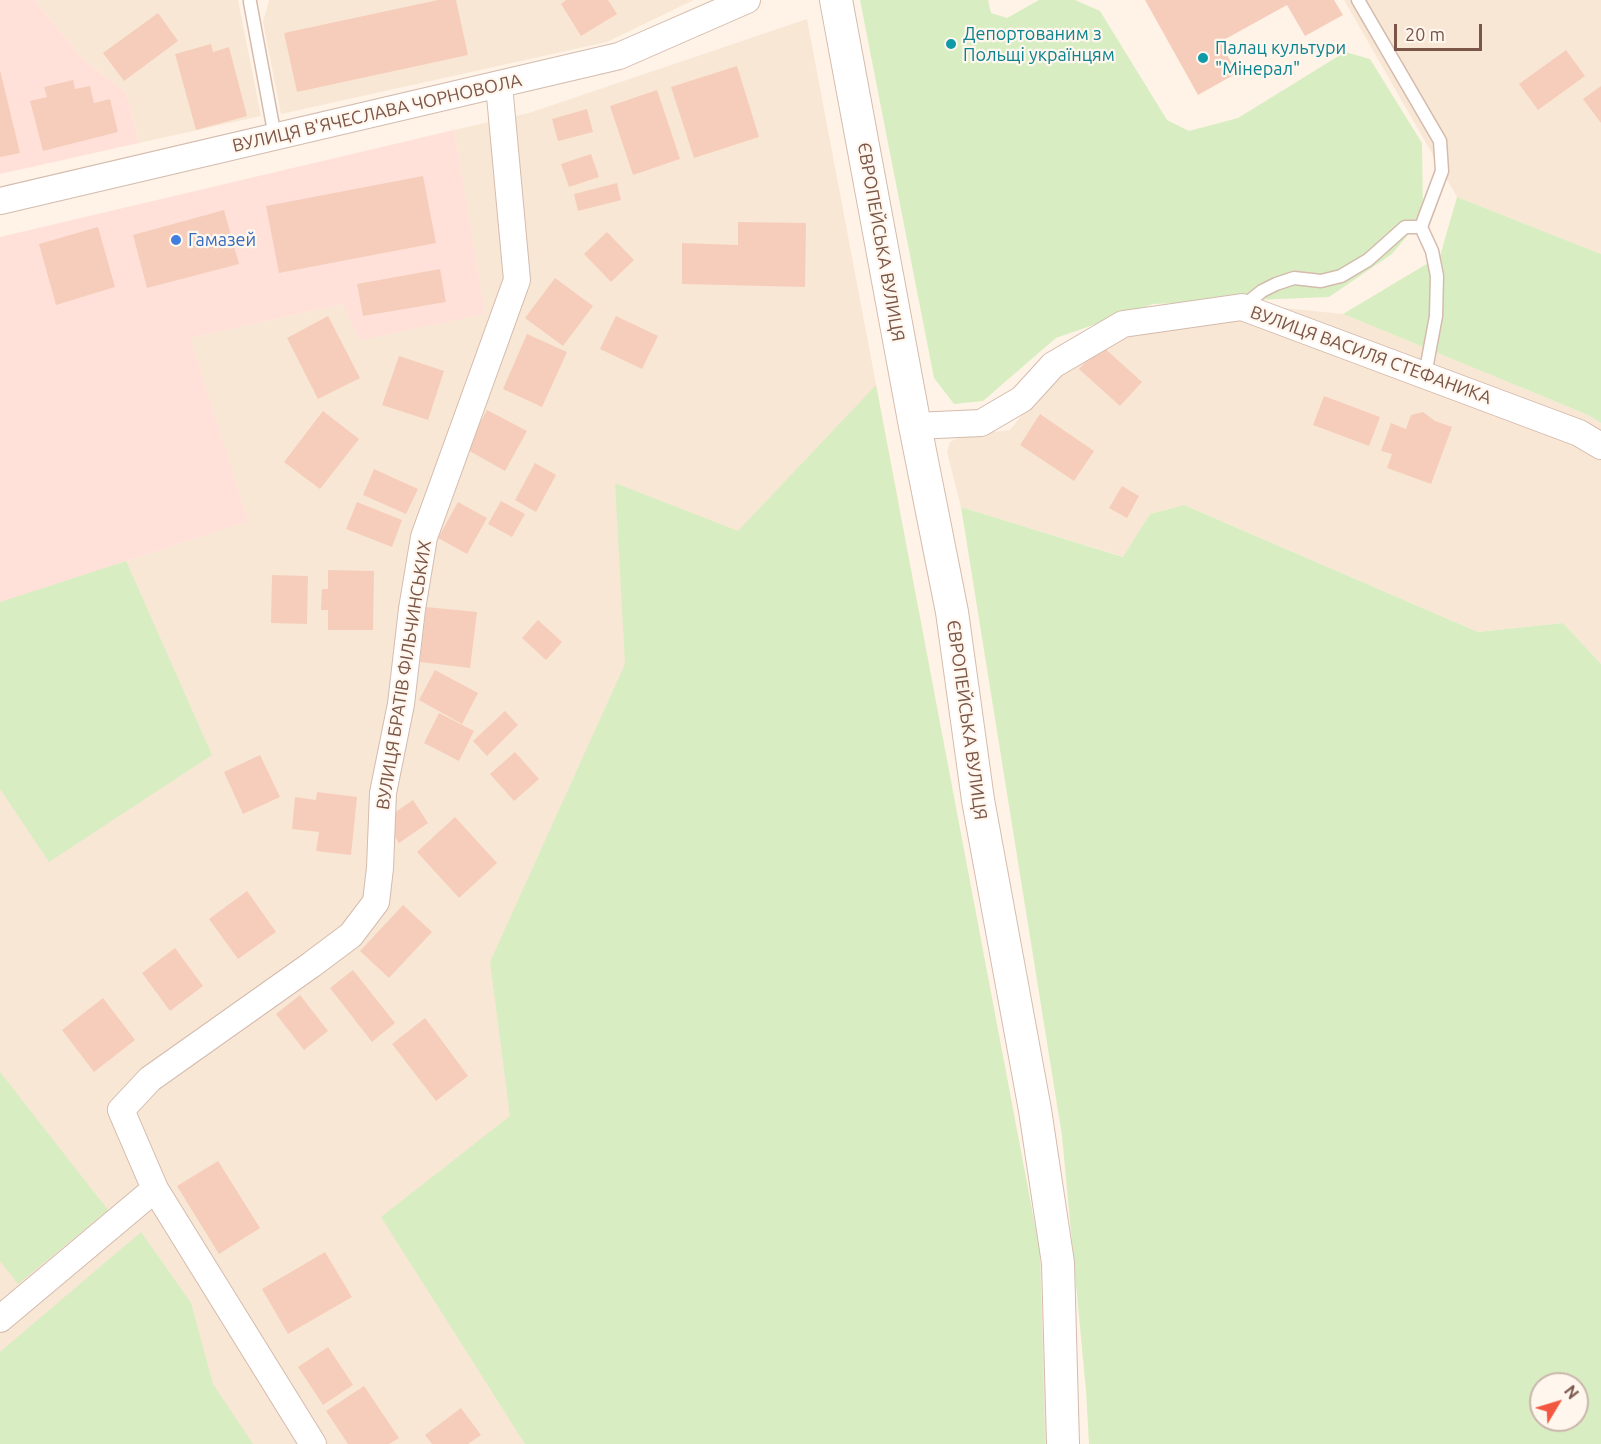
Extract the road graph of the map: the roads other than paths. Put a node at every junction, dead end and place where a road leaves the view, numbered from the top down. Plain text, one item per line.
1 (747, 0) edge
2 (836, 0) edge
3 (1358, 0) edge
4 (250, 2) dead end
5 (499, 85) junction
6 (275, 137) junction
7 (0, 201) edge
8 (1421, 227) junction
9 (1242, 308) junction
10 (1425, 375) junction
11 (915, 426) junction
12 (1601, 446) edge
13 (155, 1189) junction
14 (0, 1319) edge
15 (313, 1444) edge
16 (1063, 1444) edge

1 - 5 street, ВУЛИЦЯ В'ЯЧЕСЛАВА ЧОРНОВОЛА
2 - 11 street, ЄВРОПЕЙСЬКА ВУЛИЦЯ
3 - 8 lane
4 - 6 lane
5 - 6 street, ВУЛИЦЯ В'ЯЧЕСЛАВА ЧОРНОВОЛА
5 - 13 street, ВУЛИЦЯ БРАТІВ ФІЛЬЧИНСЬКИХ
6 - 7 street, ВУЛИЦЯ В'ЯЧЕСЛАВА ЧОРНОВОЛА
8 - 9 lane
8 - 10 lane
9 - 10 street, ВУЛИЦЯ ВАСИЛЯ СТЕФАНИКА
9 - 11 street, ВУЛИЦЯ ВАСИЛЯ СТЕФАНИКА
10 - 12 street, ВУЛИЦЯ ВАСИЛЯ СТЕФАНИКА
11 - 16 street, ЄВРОПЕЙСЬКА ВУЛИЦЯ
13 - 14 street
13 - 15 street, ВУЛИЦЯ БРАТІВ ФІЛЬЧИНСЬКИХ

